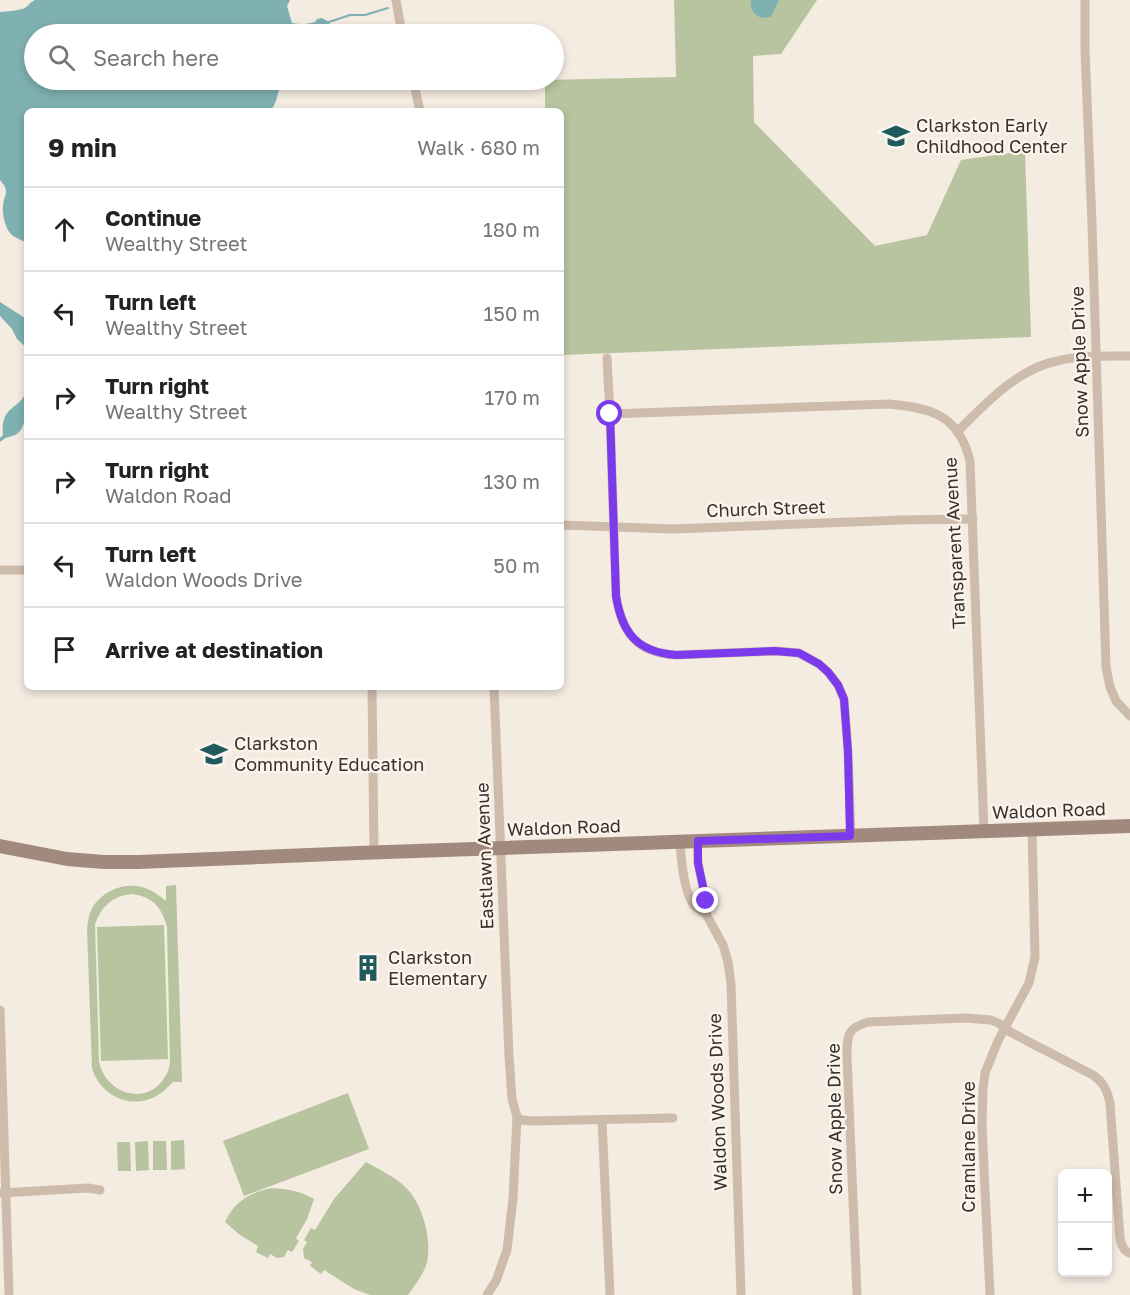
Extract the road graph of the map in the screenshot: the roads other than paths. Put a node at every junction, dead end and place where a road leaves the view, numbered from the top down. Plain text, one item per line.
1 (396, 0) edge
2 (1085, 0) edge
3 (400, 24) edge
4 (415, 90) edge
5 (419, 108) edge
6 (1130, 356) edge
7 (1096, 357) junction
8 (607, 358) dead end
9 (610, 414) junction
10 (957, 432) junction
11 (973, 519) junction
12 (564, 525) edge
13 (614, 527) junction
14 (0, 570) edge
15 (24, 570) edge
16 (372, 690) edge
17 (494, 690) edge
18 (1130, 716) edge
19 (1130, 826) edge
20 (1032, 829) junction
21 (984, 831) junction
22 (850, 836) junction
23 (698, 841) junction
24 (680, 842) junction
25 (0, 846) edge
26 (501, 848) junction
27 (374, 853) junction
28 (706, 914) junction
29 (0, 1012) edge
30 (1005, 1029) junction
31 (517, 1117) junction
32 (673, 1118) dead end
33 (602, 1120) junction
34 (100, 1190) dead end
35 (3, 1193) edge
36 (1130, 1253) edge
37 (9, 1295) edge
38 (487, 1295) edge
39 (610, 1295) edge
40 (741, 1295) edge
41 (856, 1295) edge
42 (990, 1295) edge

1 - 3 street
2 - 7 street, Snow Apple Drive
4 - 5 street
6 - 7 street
7 - 10 street
7 - 18 street, Snow Apple Drive
8 - 9 street
9 - 10 street, Transparent Avenue
9 - 13 street
10 - 11 street, Transparent Avenue
11 - 13 street, Church Street
11 - 21 street, Transparent Avenue
12 - 13 street, Church Street
13 - 22 street
14 - 15 street
16 - 27 street
17 - 26 street, Eastlawn Avenue
19 - 20 street, Waldon Road
20 - 21 street, Waldon Road
20 - 30 street, Cramlane Drive
21 - 22 street, Waldon Road
22 - 23 street, Waldon Road
23 - 24 street, Waldon Road
23 - 28 street, Waldon Woods Drive
24 - 26 street, Waldon Road
24 - 28 street, Waldon Woods Drive
25 - 27 street, Waldon Road
26 - 27 street, Waldon Road
26 - 31 street, Eastlawn Avenue
28 - 40 street, Waldon Woods Drive
29 - 35 street
30 - 36 street, Snow Apple Drive
30 - 41 street, Snow Apple Drive
30 - 42 street, Cramlane Drive
31 - 33 street
31 - 38 street, Eastlawn Avenue
32 - 33 street
33 - 39 street
34 - 35 street
35 - 37 street

